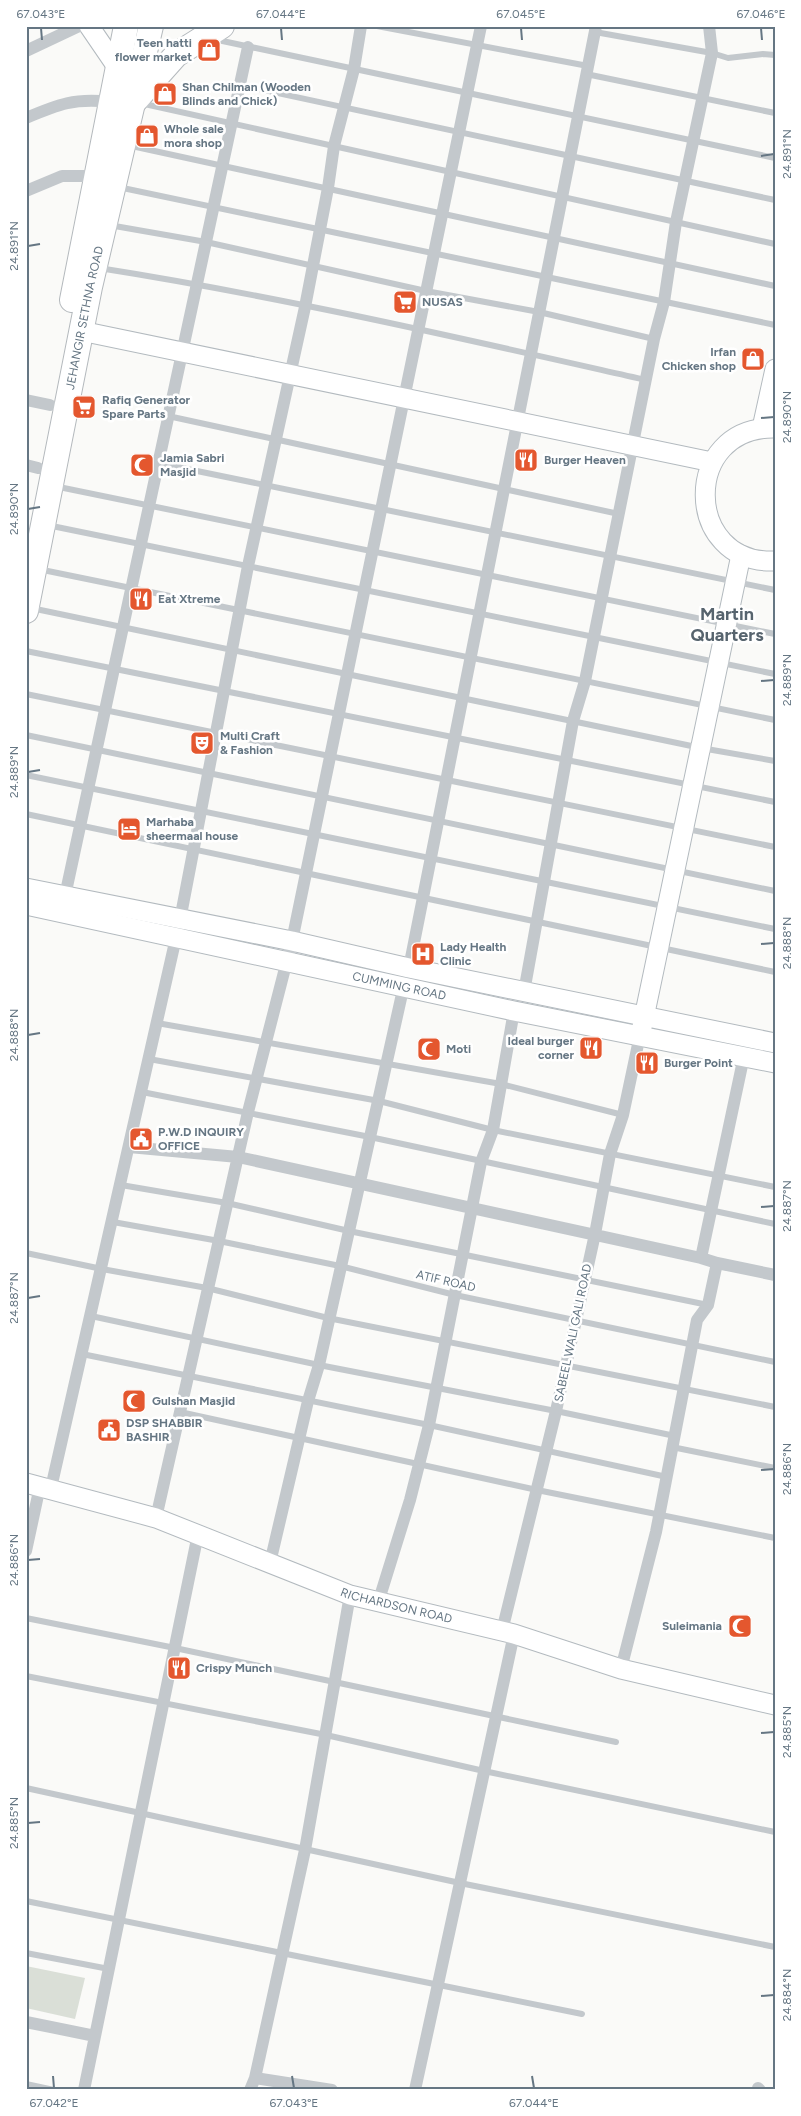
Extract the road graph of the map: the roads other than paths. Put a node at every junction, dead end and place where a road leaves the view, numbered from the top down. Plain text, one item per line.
1 (79, 26) edge
2 (89, 26) edge
3 (126, 26) edge
4 (151, 26) edge
5 (361, 26) edge
6 (376, 26) edge
7 (481, 26) edge
8 (709, 26) edge
9 (595, 29) edge
10 (213, 32) edge
11 (477, 45) junction
12 (248, 46) junction
13 (26, 51) edge
14 (712, 54) junction
15 (775, 55) edge
16 (117, 66) junction
17 (354, 69) junction
18 (587, 70) junction
19 (240, 85) junction
20 (467, 93) junction
21 (702, 97) junction
22 (122, 102) junction
23 (343, 107) junction
24 (775, 113) edge
25 (578, 116) junction
26 (26, 118) edge
27 (231, 124) junction
28 (459, 132) junction
29 (694, 141) junction
30 (124, 144) junction
31 (334, 146) junction
32 (570, 156) junction
33 (775, 158) edge
34 (222, 165) junction
35 (450, 172) junction
36 (105, 181) junction
37 (686, 181) junction
38 (328, 188) junction
39 (26, 191) edge
40 (562, 197) junction
41 (775, 200) edge
42 (213, 208) junction
43 (442, 213) junction
44 (676, 222) junction
45 (105, 224) junction
46 (320, 230) junction
47 (554, 238) junction
48 (206, 242) junction
49 (775, 244) edge
50 (434, 254) junction
51 (669, 262) junction
52 (313, 265) junction
53 (95, 268) junction
54 (546, 277) junction
55 (197, 284) junction
56 (775, 286) edge
57 (426, 291) junction
58 (664, 302) junction
59 (304, 307) junction
60 (539, 312) junction
61 (775, 325) edge
62 (418, 329) junction
63 (82, 331) junction
64 (654, 339) junction
65 (182, 353) junction
66 (530, 354) junction
67 (775, 370) edge
68 (290, 375) junction
69 (646, 380) junction
70 (404, 398) junction
71 (26, 400) edge
72 (50, 405) junction
73 (168, 416) junction
74 (517, 422) junction
75 (768, 428) edge
76 (276, 440) junction
77 (634, 446) junction
78 (712, 462) junction
79 (158, 463) junction
80 (390, 464) junction
81 (38, 473) edge
82 (266, 485) junction
83 (504, 489) junction
84 (149, 506) junction
85 (381, 509) junction
86 (619, 514) junction
87 (35, 524) edge
88 (257, 528) junction
89 (495, 533) junction
90 (141, 544) junction
91 (372, 551) junction
92 (741, 555) junction
93 (610, 556) junction
94 (775, 561) edge
95 (248, 566) junction
96 (35, 568) junction
97 (487, 575) junction
98 (736, 582) junction
99 (131, 588) junction
100 (364, 590) junction
101 (775, 590) edge
102 (600, 598) junction
103 (27, 609) edge
104 (239, 610) junction
105 (479, 614) junction
106 (727, 624) junction
107 (123, 627) junction
108 (355, 634) junction
109 (775, 634) edge
110 (593, 638) junction
111 (232, 650) junction
112 (26, 651) edge
113 (470, 658) junction
114 (719, 663) junction
115 (114, 669) junction
116 (347, 674) junction
117 (775, 674) edge
118 (585, 681) junction
119 (225, 691) junction
120 (26, 694) edge
121 (462, 698) junction
122 (710, 706) junction
123 (105, 710) junction
124 (338, 714) junction
125 (775, 720) edge
126 (573, 721) junction
127 (216, 733) junction
128 (26, 735) edge
129 (454, 738) junction
130 (701, 748) junction
131 (96, 750) junction
132 (330, 756) junction
133 (775, 760) edge
134 (566, 761) junction
135 (209, 774) junction
136 (26, 776) edge
137 (446, 780) junction
138 (693, 786) junction
139 (88, 788) junction
140 (321, 797) junction
141 (775, 802) edge
142 (558, 803) junction
143 (202, 812) junction
144 (26, 814) edge
145 (438, 821) junction
146 (80, 825) junction
147 (684, 829) junction
148 (313, 834) junction
149 (550, 845) junction
150 (775, 847) edge
151 (194, 849) junction
152 (430, 859) junction
153 (675, 871) junction
154 (306, 873) junction
155 (544, 882) junction
156 (26, 888) edge
157 (775, 891) edge
158 (65, 896) junction
159 (423, 898) junction
160 (26, 905) edge
161 (668, 907) junction
162 (537, 922) junction
163 (178, 928) junction
164 (775, 929) edge
165 (292, 940) junction
166 (659, 948) junction
167 (285, 961) junction
168 (775, 972) edge
169 (406, 977) junction
170 (524, 992) junction
171 (514, 1011) junction
172 (644, 1016) junction
173 (157, 1023) junction
174 (640, 1035) junction
175 (774, 1040) edge
176 (265, 1041) junction
177 (744, 1056) junction
178 (149, 1059) junction
179 (775, 1063) edge
180 (387, 1065) junction
181 (256, 1079) junction
182 (501, 1084) junction
183 (142, 1092) junction
184 (379, 1101) junction
185 (248, 1112) junction
186 (623, 1114) junction
187 (493, 1130) junction
188 (370, 1137) junction
189 (130, 1147) junction
190 (610, 1154) junction
191 (238, 1157) junction
192 (482, 1162) junction
193 (720, 1175) junction
194 (121, 1185) junction
195 (359, 1185) junction
196 (775, 1186) edge
197 (602, 1187) junction
198 (227, 1203) junction
199 (473, 1209) junction
200 (711, 1212) junction
201 (113, 1222) junction
202 (775, 1224) edge
203 (349, 1231) junction
204 (595, 1234) junction
205 (219, 1241) junction
206 (26, 1253) edge
207 (463, 1254) junction
208 (702, 1258) junction
209 (717, 1263) junction
210 (340, 1266) junction
211 (102, 1270) junction
212 (775, 1275) edge
213 (585, 1279) junction
214 (207, 1288) junction
215 (455, 1295) junction
216 (708, 1305) junction
217 (91, 1316) junction
218 (328, 1318) junction
219 (575, 1320) junction
220 (196, 1337) junction
221 (446, 1340) junction
222 (692, 1345) junction
223 (82, 1354) junction
224 (775, 1362) edge
225 (319, 1365) junction
226 (565, 1366) junction
227 (187, 1376) junction
228 (436, 1388) junction
229 (684, 1388) junction
230 (308, 1401) junction
231 (775, 1407) edge
232 (556, 1411) junction
233 (180, 1412) junction
234 (429, 1425) junction
235 (300, 1438) junction
236 (674, 1442) junction
237 (545, 1450) junction
238 (419, 1464) junction
239 (775, 1468) edge
240 (667, 1477) junction
241 (39, 1486) edge
242 (537, 1490) junction
243 (660, 1514) junction
244 (156, 1518) junction
245 (198, 1534) junction
246 (775, 1538) edge
247 (26, 1551) edge
248 (270, 1563) junction
249 (350, 1595) junction
250 (378, 1603) junction
251 (26, 1618) edge
252 (508, 1632) junction
253 (175, 1648) junction
254 (621, 1669) junction
255 (26, 1676) edge
256 (336, 1682) junction
257 (163, 1703) junction
258 (775, 1705) edge
259 (496, 1716) junction
260 (326, 1735) junction
261 (616, 1742) dead end
262 (484, 1771) junction
263 (26, 1788) edge
264 (140, 1815) junction
265 (775, 1832) edge
266 (305, 1850) junction
267 (460, 1883) junction
268 (26, 1901) edge
269 (119, 1920) junction
270 (775, 1947) edge
271 (26, 1953) edge
272 (282, 1953) junction
273 (109, 1969) junction
274 (438, 1984) junction
275 (582, 2014) dead end
276 (26, 2022) edge
277 (95, 2036) junction
278 (26, 2084) edge
279 (252, 2084) edge
280 (54, 2090) edge
281 (84, 2090) edge
282 (332, 2090) edge
283 (415, 2090) edge

1 - 13 street
2 - 16 street
3 - 16 highway, JEHANGIR SETHNA ROAD
4 - 22 highway, JEHANGIR SETHNA ROAD
5 - 17 street
6 - 11 lane
7 - 11 street
8 - 14 street
9 - 14 lane
9 - 18 street
10 - 12 lane
10 - 22 highway
11 - 18 lane
11 - 20 street
12 - 17 lane
12 - 19 street
14 - 15 lane
14 - 21 street
16 - 22 highway, JEHANGIR SETHNA ROAD
17 - 20 lane
17 - 23 street
18 - 21 lane
18 - 25 street
19 - 23 lane
19 - 27 street
20 - 25 lane
20 - 28 street
21 - 24 lane
21 - 29 street
22 - 26 street
22 - 27 lane
22 - 30 highway, JEHANGIR SETHNA ROAD
22 - 36 highway, JEHANGIR SETHNA ROAD
23 - 28 lane
23 - 31 street
25 - 29 lane
25 - 32 street
27 - 31 lane
27 - 34 street
28 - 32 lane
28 - 35 street
29 - 33 lane
29 - 37 street
30 - 34 lane
30 - 36 highway, JEHANGIR SETHNA ROAD
31 - 35 lane
31 - 38 street
32 - 37 lane
32 - 40 street
34 - 38 lane
34 - 42 street
35 - 40 lane
35 - 43 street
36 - 39 street
36 - 42 lane
36 - 45 highway, JEHANGIR SETHNA ROAD
36 - 72 highway, JEHANGIR SETHNA ROAD
37 - 41 lane
37 - 44 street
38 - 43 lane
38 - 46 street
40 - 44 lane
40 - 47 street
42 - 46 lane
42 - 48 street
43 - 47 lane
43 - 50 street
44 - 49 lane
44 - 51 street
45 - 48 lane
45 - 53 highway, JEHANGIR SETHNA ROAD
46 - 50 lane
46 - 52 street
47 - 51 lane
47 - 54 street
48 - 52 lane
48 - 55 street
50 - 54 lane
50 - 57 street
51 - 56 lane
51 - 58 street
52 - 57 lane
52 - 59 street
53 - 55 lane
53 - 63 highway, JEHANGIR SETHNA ROAD
54 - 58 lane
54 - 60 street
55 - 59 lane
55 - 65 street
57 - 60 lane
57 - 62 street
58 - 61 lane
58 - 64 street
59 - 62 lane
59 - 68 street
60 - 64 lane
60 - 66 street
62 - 66 lane
62 - 70 street
63 - 65 street
63 - 81 highway, JEHANGIR SETHNA ROAD
64 - 69 street
65 - 68 street
65 - 73 street
66 - 69 lane
66 - 74 street
67 - 75 street
68 - 70 street
68 - 76 street
69 - 77 street
70 - 74 street
70 - 80 street
71 - 72 street
72 - 81 highway, JEHANGIR SETHNA ROAD
73 - 76 lane
73 - 79 street
74 - 77 street
74 - 83 street
75 - 78 street
76 - 80 lane
76 - 82 street
77 - 78 street
77 - 86 street
78 - 92 street
79 - 82 lane
79 - 84 street
80 - 83 lane
80 - 85 street
81 - 84 lane
81 - 87 highway, JEHANGIR SETHNA ROAD
82 - 85 lane
82 - 88 street
83 - 86 lane
83 - 89 street
84 - 88 lane
84 - 90 street
85 - 89 lane
85 - 91 street
86 - 93 street
87 - 90 lane
87 - 96 highway, JEHANGIR SETHNA ROAD
88 - 91 lane
88 - 95 street
89 - 93 lane
89 - 97 street
90 - 95 lane
90 - 99 street
91 - 97 lane
91 - 100 street
92 - 94 street
92 - 98 street
93 - 98 lane
93 - 102 street
95 - 100 lane
95 - 104 street
96 - 99 lane
96 - 103 highway, JEHANGIR SETHNA ROAD
97 - 102 lane
97 - 105 street
98 - 101 lane
98 - 106 street
99 - 104 lane
99 - 107 street
100 - 105 lane
100 - 108 street
102 - 106 lane
102 - 110 street
103 - 107 lane
104 - 108 lane
104 - 111 street
105 - 110 lane
105 - 113 street
106 - 109 lane
106 - 114 street
107 - 111 lane
107 - 115 street
108 - 113 lane
108 - 116 street
110 - 114 lane
110 - 118 street
111 - 116 lane
111 - 119 street
112 - 115 lane
113 - 118 lane
113 - 121 street
114 - 117 lane
114 - 122 street
115 - 119 lane
115 - 123 street
116 - 121 lane
116 - 124 street
118 - 122 lane
118 - 126 street
119 - 124 lane
119 - 127 street
120 - 123 lane
121 - 126 lane
121 - 129 street
122 - 125 lane
122 - 130 street
123 - 127 lane
123 - 131 street
124 - 129 lane
124 - 132 street
126 - 130 lane
126 - 134 street
127 - 132 lane
127 - 135 street
128 - 131 lane
129 - 134 lane
129 - 137 street
130 - 133 lane
130 - 138 street
131 - 135 lane
131 - 139 street
132 - 137 lane
132 - 140 street
134 - 138 lane
134 - 142 street
135 - 140 lane
135 - 143 street
136 - 139 lane
137 - 142 lane
137 - 145 street
138 - 141 lane
138 - 147 street
139 - 143 lane
139 - 146 street
140 - 145 lane
140 - 148 street
142 - 147 lane
142 - 149 street
143 - 148 lane
143 - 151 street
144 - 146 lane
145 - 149 lane
145 - 152 street
146 - 151 lane
146 - 158 street
147 - 150 lane
147 - 153 street
148 - 152 lane
148 - 154 street
149 - 153 lane
149 - 155 street
151 - 154 lane
151 - 163 street
152 - 155 lane
152 - 159 street
153 - 157 lane
153 - 161 street
154 - 159 lane
154 - 165 street
155 - 161 lane
155 - 162 street
156 - 158 street, CUMMING ROAD
158 - 163 street, CUMMING ROAD
159 - 162 lane
159 - 169 street
160 - 163 street, CUMMING ROAD
161 - 164 lane
161 - 166 street
162 - 166 lane
162 - 170 street
163 - 165 street, CUMMING ROAD
163 - 167 street, CUMMING ROAD
163 - 173 street
165 - 167 street
165 - 169 street, CUMMING ROAD
166 - 168 lane
166 - 172 street
167 - 169 street, CUMMING ROAD
167 - 176 street
169 - 170 street, CUMMING ROAD
169 - 171 street, CUMMING ROAD
169 - 180 street
170 - 172 street, CUMMING ROAD
171 - 174 street, CUMMING ROAD
171 - 182 street
172 - 174 street
172 - 175 street, CUMMING ROAD
173 - 176 lane
173 - 178 street
174 - 177 street, CUMMING ROAD
174 - 186 street, SABEEL WALI GALI ROAD
176 - 180 lane
176 - 181 street
177 - 179 street, CUMMING ROAD
177 - 193 street
178 - 181 lane
178 - 183 street
180 - 182 lane
180 - 184 street
181 - 184 lane
181 - 185 street
182 - 186 lane
182 - 187 street
183 - 185 lane
183 - 189 street
184 - 187 lane
184 - 188 street
185 - 188 lane
185 - 191 street
186 - 190 street, SABEEL WALI GALI ROAD
187 - 190 lane
187 - 192 street
188 - 192 lane
188 - 195 street
189 - 191 street
189 - 194 street
190 - 193 lane
190 - 197 street, SABEEL WALI GALI ROAD
191 - 195 street
191 - 198 street
192 - 197 lane
192 - 199 street
193 - 196 lane
193 - 200 street
194 - 198 lane
194 - 201 street
195 - 199 street
195 - 203 street
197 - 200 lane
197 - 204 street, SABEEL WALI GALI ROAD
198 - 203 lane
198 - 205 street
199 - 204 street
199 - 207 street
200 - 202 lane
200 - 208 street
201 - 205 lane, ATIF ROAD
201 - 211 street
203 - 207 lane
203 - 210 street
204 - 208 street
204 - 213 street, SABEEL WALI GALI ROAD
205 - 210 lane, ATIF ROAD
205 - 214 street
206 - 211 lane
207 - 213 lane
207 - 215 street
208 - 209 street
209 - 212 street
209 - 216 street
210 - 215 lane, ATIF ROAD
210 - 218 street
211 - 214 lane
211 - 217 street
213 - 216 lane
213 - 219 street, SABEEL WALI GALI ROAD
214 - 218 lane
214 - 220 street
215 - 219 lane, ATIF ROAD
215 - 221 street
216 - 222 street
217 - 220 lane
217 - 223 street
218 - 221 lane
218 - 225 street
219 - 222 lane, ATIF ROAD
219 - 226 street, SABEEL WALI GALI ROAD
220 - 225 lane
220 - 227 street
221 - 226 lane
221 - 228 street
222 - 224 lane, ATIF ROAD
222 - 229 street
223 - 227 lane
223 - 241 street
225 - 228 lane
225 - 230 street
226 - 229 lane
226 - 232 street, SABEEL WALI GALI ROAD
227 - 230 lane
227 - 233 street
228 - 232 lane
228 - 234 street
229 - 231 lane
229 - 236 street
230 - 234 lane
230 - 235 street
232 - 236 lane
232 - 237 street, SABEEL WALI GALI ROAD
233 - 235 lane
233 - 244 street
234 - 237 lane
234 - 238 street
235 - 238 lane
235 - 248 street
236 - 239 lane
236 - 240 street
237 - 240 lane
237 - 242 street, SABEEL WALI GALI ROAD
238 - 242 lane
238 - 250 street
240 - 243 street
241 - 244 street, RICHARDSON ROAD
241 - 247 street
242 - 243 lane
242 - 252 street, SABEEL WALI GALI ROAD
243 - 246 lane
243 - 254 street
244 - 245 street, RICHARDSON ROAD
245 - 248 street, RICHARDSON ROAD
245 - 253 street
248 - 249 street, RICHARDSON ROAD
249 - 250 street, RICHARDSON ROAD
249 - 256 street
250 - 252 street, RICHARDSON ROAD
251 - 253 lane
252 - 254 street, RICHARDSON ROAD
252 - 259 street, SABEEL WALI GALI ROAD
253 - 256 lane
253 - 257 street
254 - 258 street, RICHARDSON ROAD
255 - 257 lane
256 - 259 lane
256 - 260 street
257 - 260 lane
257 - 264 street
259 - 261 lane
259 - 262 street, SABEEL WALI GALI ROAD
260 - 262 lane
260 - 266 street
262 - 265 lane
262 - 267 street, SABEEL WALI GALI ROAD
263 - 264 lane
264 - 266 lane
264 - 269 street
266 - 267 lane
266 - 272 street
267 - 270 lane
267 - 274 street, SABEEL WALI GALI ROAD
268 - 269 lane
269 - 272 lane
269 - 273 street
271 - 273 lane
272 - 274 lane
272 - 279 street
273 - 277 street
274 - 275 lane
274 - 283 street, SABEEL WALI GALI ROAD
276 - 277 street
277 - 281 street
278 - 280 lane
279 - 282 street

